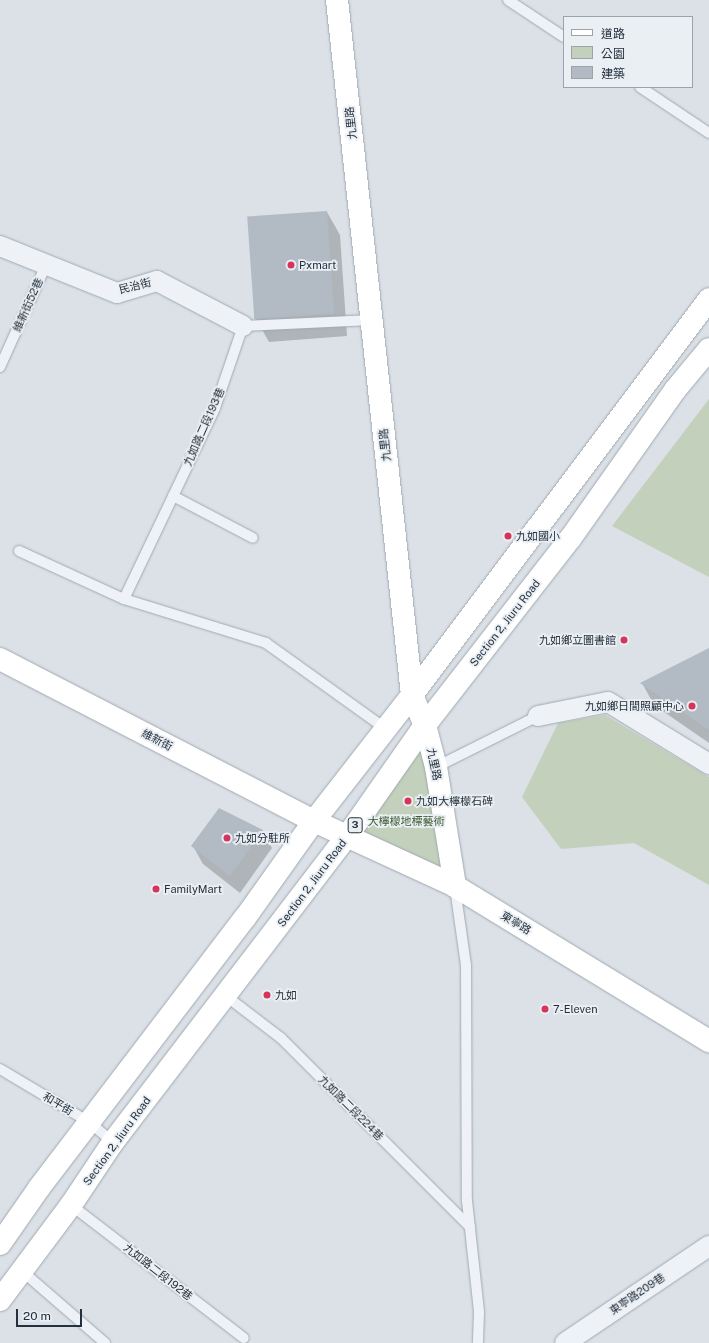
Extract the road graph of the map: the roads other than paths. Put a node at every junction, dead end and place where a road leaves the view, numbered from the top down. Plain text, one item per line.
1 (337, 0) edge
2 (508, 0) edge
3 (563, 36) edge
4 (642, 88) edge
5 (709, 133) edge
6 (0, 246) edge
7 (46, 265) junction
8 (709, 299) edge
9 (372, 320) junction
10 (243, 326) junction
11 (709, 349) edge
12 (0, 367) edge
13 (653, 372) junction
14 (675, 390) junction
15 (173, 496) junction
16 (541, 520) junction
17 (253, 538) dead end
18 (570, 539) junction
19 (19, 551) dead end
20 (124, 599) junction
21 (0, 659) edge
22 (412, 695) junction
23 (538, 716) joint
24 (425, 725) junction
25 (386, 729) junction
26 (709, 764) edge
27 (436, 767) junction
28 (314, 821) junction
29 (348, 835) junction
30 (455, 886) junction
31 (226, 996) junction
32 (709, 1041) edge
33 (0, 1069) edge
34 (89, 1122) junction
35 (113, 1142) junction
36 (71, 1205) junction
37 (470, 1227) junction
38 (0, 1244) edge
39 (709, 1246) edge
40 (22, 1271) junction
41 (0, 1300) edge
42 (244, 1338) dead end
43 (105, 1343) edge
44 (478, 1343) edge
45 (565, 1343) edge

1 - 9 main road, 九里路
2 - 3 lane
4 - 5 lane
6 - 7 street, 民治街
7 - 10 street, 民治街
7 - 12 lane, 維新街52巷
8 - 13 main road
9 - 10 lane
9 - 22 main road, 九里路
10 - 15 lane, 九如路二段193巷
11 - 14 main road, Section 2, Jiuru Road / 3
13 - 14 main road
13 - 16 main road
14 - 18 main road, Section 2, Jiuru Road / 3
15 - 17 lane
15 - 20 lane, 九如路二段193巷
16 - 18 main road
16 - 22 main road
18 - 24 main road, Section 2, Jiuru Road / 3
19 - 20 lane
20 - 25 lane
21 - 28 main road, 維新街
22 - 24 main road, 九里路
22 - 25 main road
23 - 26 street
23 - 27 lane
24 - 27 main road, 九里路
24 - 29 main road, Section 2, Jiuru Road / 3
25 - 28 main road
27 - 30 main road, 九里路
28 - 29 main road, 東寧路
28 - 34 main road
29 - 30 main road, 東寧路
29 - 31 main road, Section 2, Jiuru Road / 3
30 - 32 main road, 東寧路
30 - 37 lane
31 - 35 main road, Section 2, Jiuru Road / 3
31 - 37 lane, 九如路二段224巷
33 - 34 lane, 和平街
34 - 35 lane, 和平街
34 - 38 main road
35 - 36 main road, Section 2, Jiuru Road / 3
36 - 40 main road, Section 2, Jiuru Road / 3
36 - 42 lane, 九如路二段192巷
37 - 44 lane
39 - 45 street, 東寧路209巷
40 - 41 main road, Section 2, Jiuru Road / 3
40 - 43 lane

